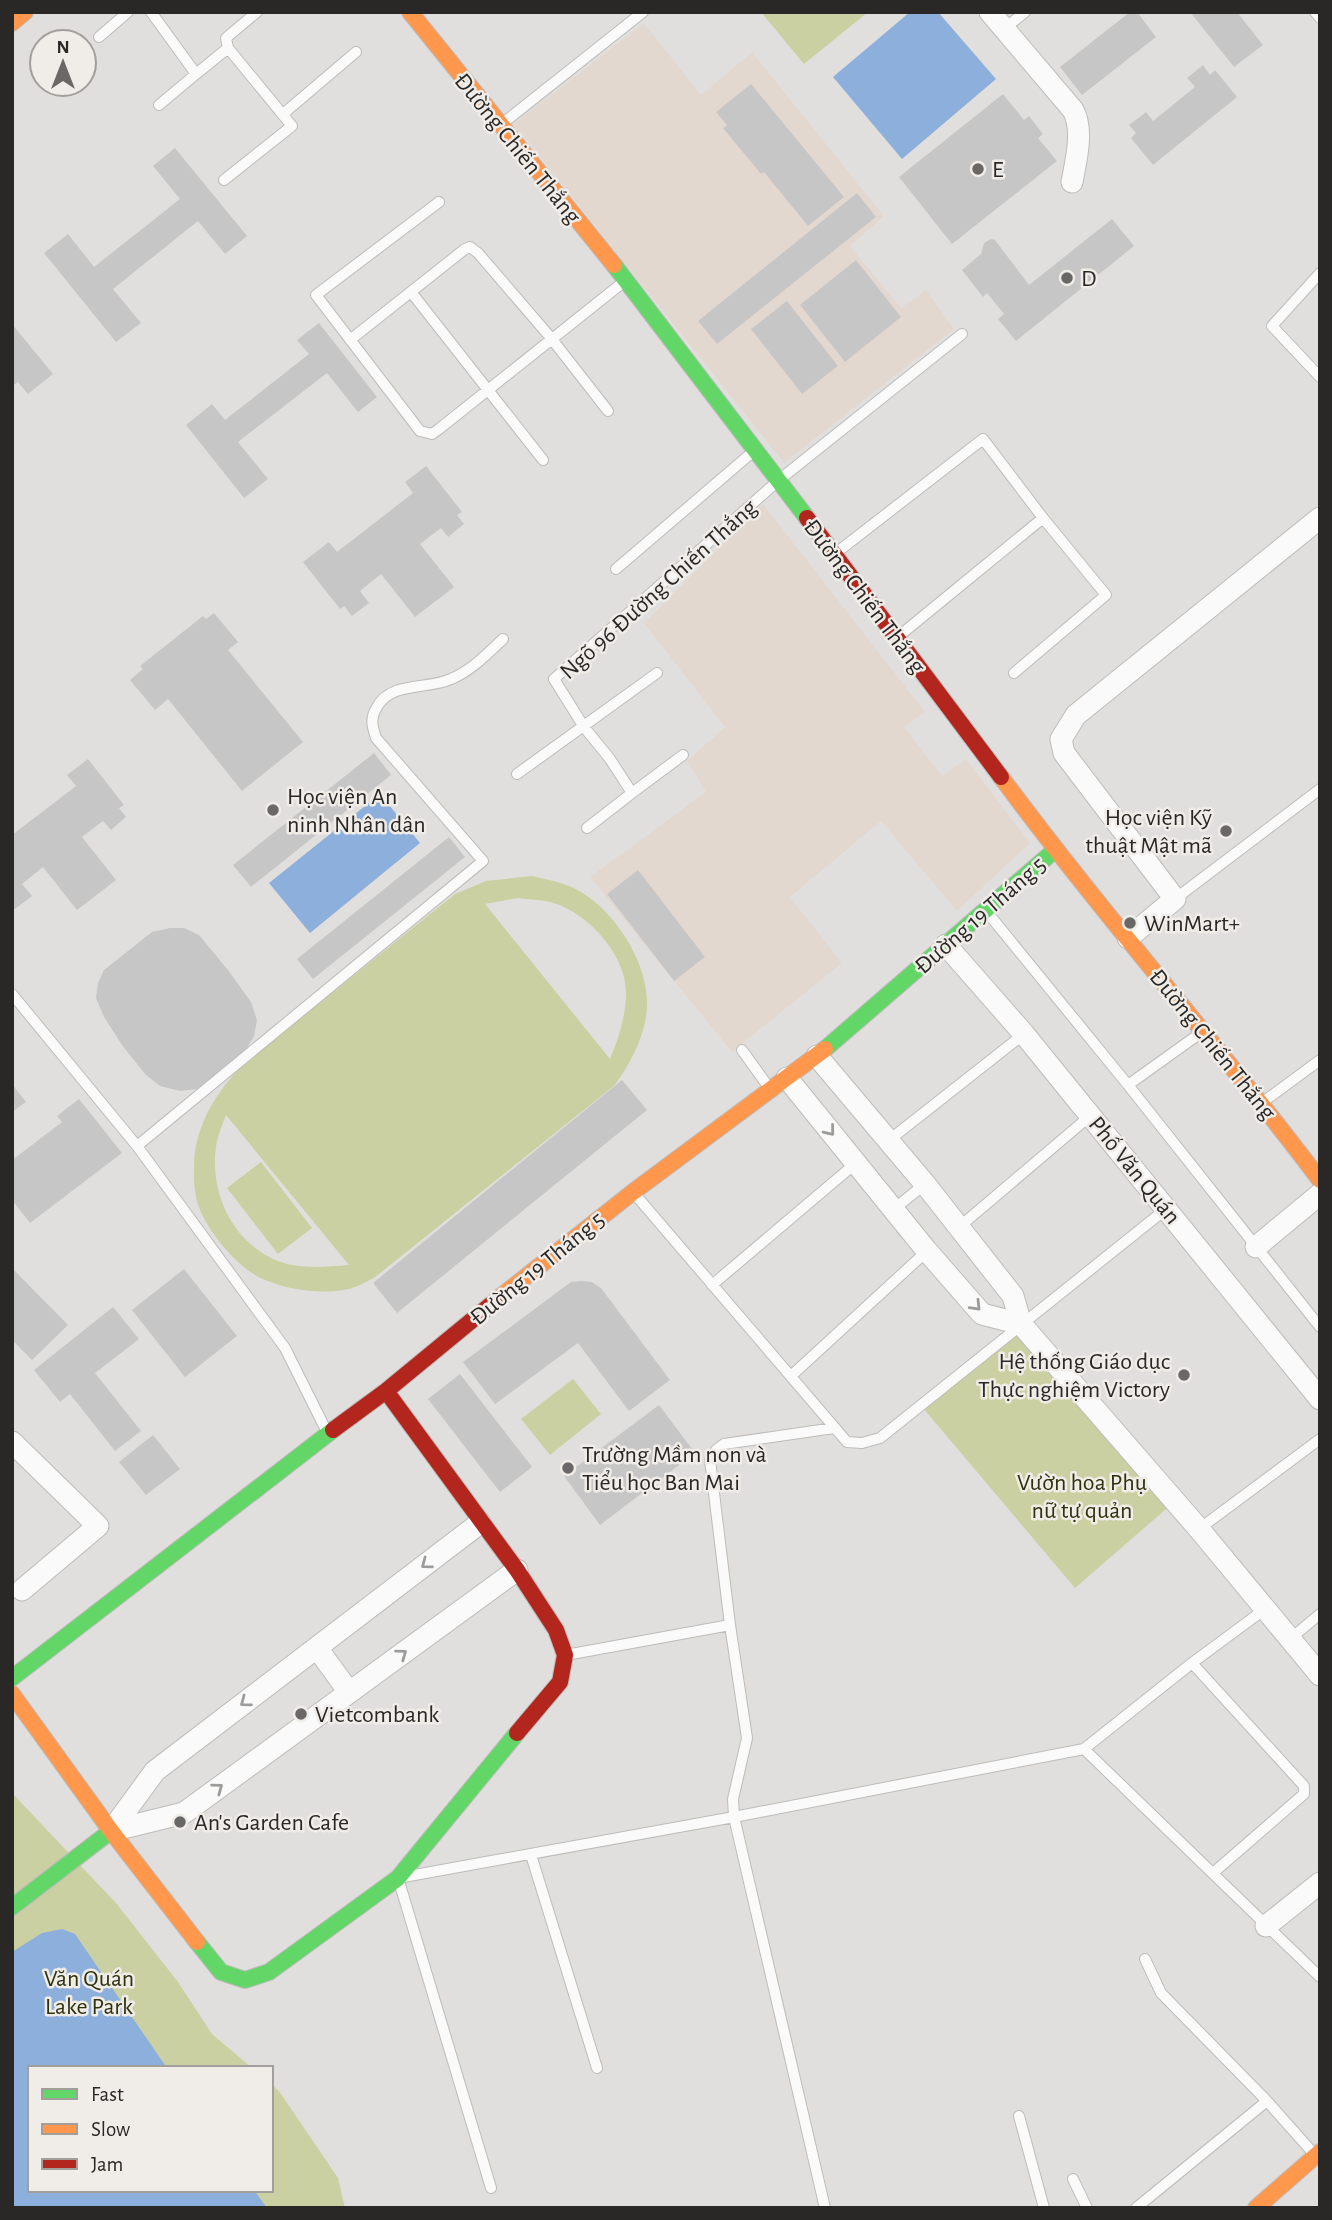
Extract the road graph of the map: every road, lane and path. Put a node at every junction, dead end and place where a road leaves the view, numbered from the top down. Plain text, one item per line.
1 (25, 12) edge
2 (128, 12) edge
3 (151, 12) edge
4 (257, 12) edge
5 (410, 12) edge
6 (643, 12) edge
7 (990, 12) edge
8 (1025, 12) edge
9 (1315, 12) edge
10 (1320, 18) edge
11 (12, 23) edge
12 (1004, 29) junction
13 (99, 37) dead end
14 (228, 48) junction
15 (356, 52) dead end
16 (196, 74) junction
17 (159, 105) dead end
18 (283, 114) junction
19 (499, 126) junction
20 (224, 180) dead end
21 (1072, 182) dead end
22 (439, 202) dead end
23 (1320, 273) edge
24 (626, 280) junction
25 (411, 292) junction
26 (961, 334) dead end
27 (551, 338) junction
28 (351, 340) junction
29 (1320, 377) edge
30 (488, 390) junction
31 (608, 411) dead end
32 (755, 450) junction
33 (543, 460) dead end
34 (779, 480) junction
35 (1043, 517) junction
36 (1320, 517) edge
37 (834, 555) junction
38 (616, 569) dead end
39 (897, 638) junction
40 (503, 639) dead end
41 (1014, 673) dead end
42 (657, 674) dead end
43 (584, 727) junction
44 (684, 755) dead end
45 (517, 774) dead end
46 (1320, 789) edge
47 (632, 793) junction
48 (587, 828) dead end
49 (1055, 850) junction
50 (1175, 899) junction
51 (985, 909) junction
52 (1128, 938) junction
53 (946, 945) junction
54 (12, 994) edge
55 (1202, 1032) junction
56 (1024, 1034) junction
57 (742, 1050) dead end
58 (817, 1056) junction
59 (1320, 1060) edge
60 (779, 1084) junction
61 (1129, 1085) junction
62 (1262, 1103) junction
63 (1090, 1116) junction
64 (888, 1141) junction
65 (137, 1146) junction
66 (856, 1163) junction
67 (1320, 1180) edge
68 (925, 1184) junction
69 (633, 1192) junction
70 (1320, 1194) edge
71 (894, 1209) junction
72 (1166, 1209) junction
73 (958, 1228) junction
74 (1256, 1247) junction
75 (927, 1251) junction
76 (712, 1285) junction
77 (1320, 1307) edge
78 (1310, 1315) junction
79 (1021, 1324) junction
80 (1320, 1327) edge
81 (791, 1376) junction
82 (386, 1391) junction
83 (1320, 1399) edge
84 (834, 1428) junction
85 (328, 1434) junction
86 (1320, 1439) edge
87 (12, 1442) edge
88 (481, 1523) junction
89 (1199, 1529) junction
90 (516, 1570) junction
91 (22, 1590) dead end
92 (1265, 1609) junction
93 (1320, 1614) edge
94 (730, 1625) junction
95 (1290, 1639) junction
96 (317, 1648) junction
97 (565, 1655) junction
98 (1192, 1663) junction
99 (1320, 1675) edge
100 (12, 1678) edge
101 (349, 1692) junction
102 (12, 1695) edge
103 (1084, 1749) junction
104 (734, 1818) junction
105 (111, 1831) junction
106 (531, 1855) junction
107 (1213, 1873) junction
108 (398, 1878) junction
109 (1320, 1883) edge
110 (12, 1907) edge
111 (1266, 1926) junction
112 (1145, 1959) dead end
113 (1320, 1977) edge
114 (597, 2068) dead end
115 (1267, 2101) junction
116 (1019, 2116) dead end
117 (1318, 2154) edge
118 (1073, 2179) dead end
119 (491, 2188) dead end
120 (825, 2208) edge
121 (1044, 2208) edge
122 (1087, 2208) edge
123 (1136, 2208) edge
124 (1256, 2208) edge

1 - 11 main road
2 - 13 lane
3 - 16 lane
4 - 14 lane
5 - 19 main road, Đường Chiến Thắng
6 - 19 lane
7 - 12 street
8 - 12 lane
9 - 10 lane
12 - 21 street
14 - 16 lane
14 - 18 lane
15 - 18 lane
16 - 17 lane
18 - 20 lane
19 - 24 main road, Đường Chiến Thắng
22 - 28 lane
23 - 29 lane
24 - 27 lane
24 - 32 main road, Đường Chiến Thắng
25 - 27 lane
25 - 28 lane
25 - 30 lane
26 - 34 lane
27 - 30 lane
27 - 31 lane
28 - 30 lane
30 - 33 lane
32 - 34 main road, Đường Chiến Thắng
32 - 38 lane
34 - 37 main road, Đường Chiến Thắng
34 - 43 lane, Ngõ 96 Đường Chiến Thắng
35 - 37 lane
35 - 39 lane
35 - 41 lane
36 - 50 street
37 - 39 main road, Đường Chiến Thắng
39 - 49 main road, Đường Chiến Thắng
40 - 65 lane
42 - 43 lane
43 - 45 lane
43 - 47 lane, Ngõ 96 Đường Chiến Thắng
44 - 47 lane
46 - 50 lane
47 - 48 lane
49 - 51 main road, Đường 19 Tháng 5
49 - 52 main road, Đường Chiến Thắng
50 - 52 street
51 - 53 main road, Đường 19 Tháng 5
51 - 61 lane
52 - 55 main road, Đường Chiến Thắng
53 - 56 street, Phố Văn Quán
53 - 58 main road, Đường 19 Tháng 5
54 - 65 lane
55 - 61 lane
55 - 62 main road, Đường Chiến Thắng
56 - 63 street, Phố Văn Quán
56 - 64 lane
57 - 60 lane
58 - 60 main road, Đường 19 Tháng 5
58 - 64 street
59 - 62 lane
60 -> 66 street
60 - 69 main road, Đường 19 Tháng 5
61 - 74 lane
62 - 67 main road, Đường Chiến Thắng
63 - 72 street, Phố Văn Quán
63 - 73 lane
64 - 68 street
65 - 85 lane
66 - 71 street
66 - 76 lane
68 - 71 lane
68 - 73 street
69 - 76 lane
69 - 82 main road, Đường 19 Tháng 5
70 - 74 street
71 - 75 street
72 - 79 lane
72 - 83 street, Phố Văn Quán
73 - 79 street
74 - 78 lane
75 -> 79 street
75 - 81 lane
76 - 81 lane
77 - 78 lane
78 - 80 lane
79 - 84 lane
79 - 89 street
81 - 84 lane
82 - 85 main road, Đường 19 Tháng 5
82 - 88 main road
84 - 94 lane
85 - 100 main road, Đường 19 Tháng 5
86 - 89 lane
87 - 91 street
88 - 90 main road
88 -> 96 street
89 - 92 street
90 - 97 main road
101 -> 90 street
92 - 95 street
92 - 98 lane
93 - 95 lane
94 - 97 lane
94 - 104 lane
95 - 99 street
96 - 101 street
96 -> 105 street
97 - 108 main road
98 - 103 lane
98 - 107 lane
105 -> 101 street
102 - 105 main road
103 - 104 lane
103 - 107 lane
104 - 106 lane
104 - 120 lane
105 - 108 main road
105 - 110 main road
106 - 108 lane
106 - 114 lane
107 - 111 lane
108 - 119 lane
109 - 111 street
111 - 113 lane
112 - 115 lane
115 - 117 lane
115 - 123 lane
116 - 121 lane
117 - 124 main road
118 - 122 lane

